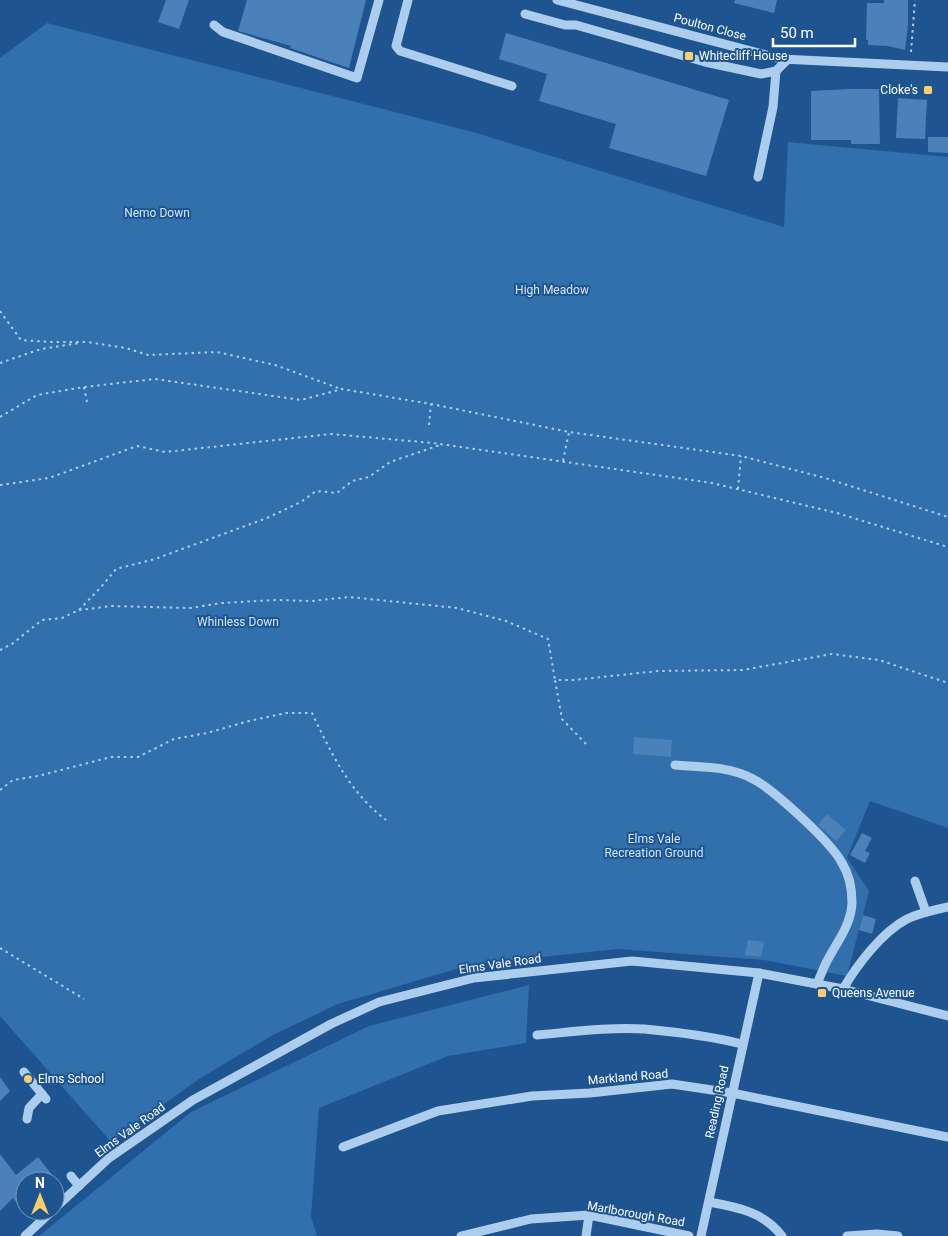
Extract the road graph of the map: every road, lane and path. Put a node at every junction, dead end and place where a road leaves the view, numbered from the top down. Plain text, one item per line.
1 (379, 0) edge
2 (408, 0) edge
3 (557, 0) edge
4 (915, 0) edge
5 (525, 14) dead end
6 (214, 25) dead end
7 (911, 52) dead end
8 (788, 59) junction
9 (948, 67) edge
10 (776, 71) junction
11 (512, 86) dead end
12 (758, 177) dead end
13 (0, 311) edge
14 (87, 342) junction
15 (0, 363) edge
16 (84, 387) junction
17 (342, 389) junction
18 (87, 402) dead end
19 (431, 404) junction
20 (0, 417) edge
21 (429, 424) dead end
22 (568, 432) junction
23 (442, 445) junction
24 (741, 456) junction
25 (563, 462) junction
26 (0, 485) edge
27 (738, 489) junction
28 (948, 516) edge
29 (948, 547) edge
30 (79, 610) junction
31 (0, 650) edge
32 (555, 680) junction
33 (948, 683) edge
34 (586, 744) dead end
35 (674, 765) dead end
36 (0, 790) edge
37 (386, 820) dead end
38 (915, 882) dead end
39 (948, 907) edge
40 (926, 912) junction
41 (0, 948) edge
42 (759, 973) junction
43 (817, 984) junction
44 (843, 989) junction
45 (84, 999) dead end
46 (948, 1016) edge
47 (536, 1035) dead end
48 (742, 1044) junction
49 (24, 1072) dead end
50 (732, 1093) junction
51 (28, 1119) dead end
52 (948, 1137) edge
53 (343, 1147) dead end
54 (93, 1158) dead end
55 (100, 1166) junction
56 (71, 1176) dead end
57 (79, 1186) junction
58 (65, 1199) edge
59 (709, 1202) junction
60 (589, 1216) junction
61 (41, 1221) edge
62 (25, 1236) edge
63 (461, 1236) edge
64 (586, 1236) edge
65 (689, 1236) edge
66 (701, 1236) edge
67 (782, 1236) edge
68 (847, 1236) edge
69 (898, 1236) edge

1 - 6 street
2 - 11 street
3 - 8 street, Poulton Close
4 - 7 path
5 - 10 street
8 - 9 street, Poulton Close
8 - 10 street
10 - 12 street
13 - 14 path
14 - 15 path
14 - 17 path
16 - 17 path
16 - 18 path
16 - 20 path
17 - 19 path
19 - 21 path
19 - 22 path
22 - 24 path
22 - 25 path
23 - 25 path
23 - 26 path
23 - 30 path
24 - 27 path
24 - 28 path
25 - 27 path
27 - 29 path
30 - 31 path
30 - 32 path
32 - 33 path
32 - 34 path
35 - 43 street
36 - 37 path
38 - 40 street
39 - 40 street
40 - 44 street
41 - 45 path
42 - 43 street, Elms Vale Road
42 - 48 street, Reading Road
42 - 55 street, Elms Vale Road
43 - 44 street, Elms Vale Road
44 - 46 street, Elms Vale Road
47 - 48 street
48 - 50 street, Reading Road
49 - 51 street
50 - 52 street, Markland Road
50 - 53 street, Markland Road
50 - 59 street, Reading Road
54 - 55 street
55 - 57 street, Elms Vale Road
56 - 57 street
57 - 58 street, Elms Vale Road
59 - 66 street, Reading Road
59 - 67 street
60 - 63 street, Marlborough Road
60 - 64 street
60 - 65 street, Marlborough Road
61 - 62 street
68 - 69 street

